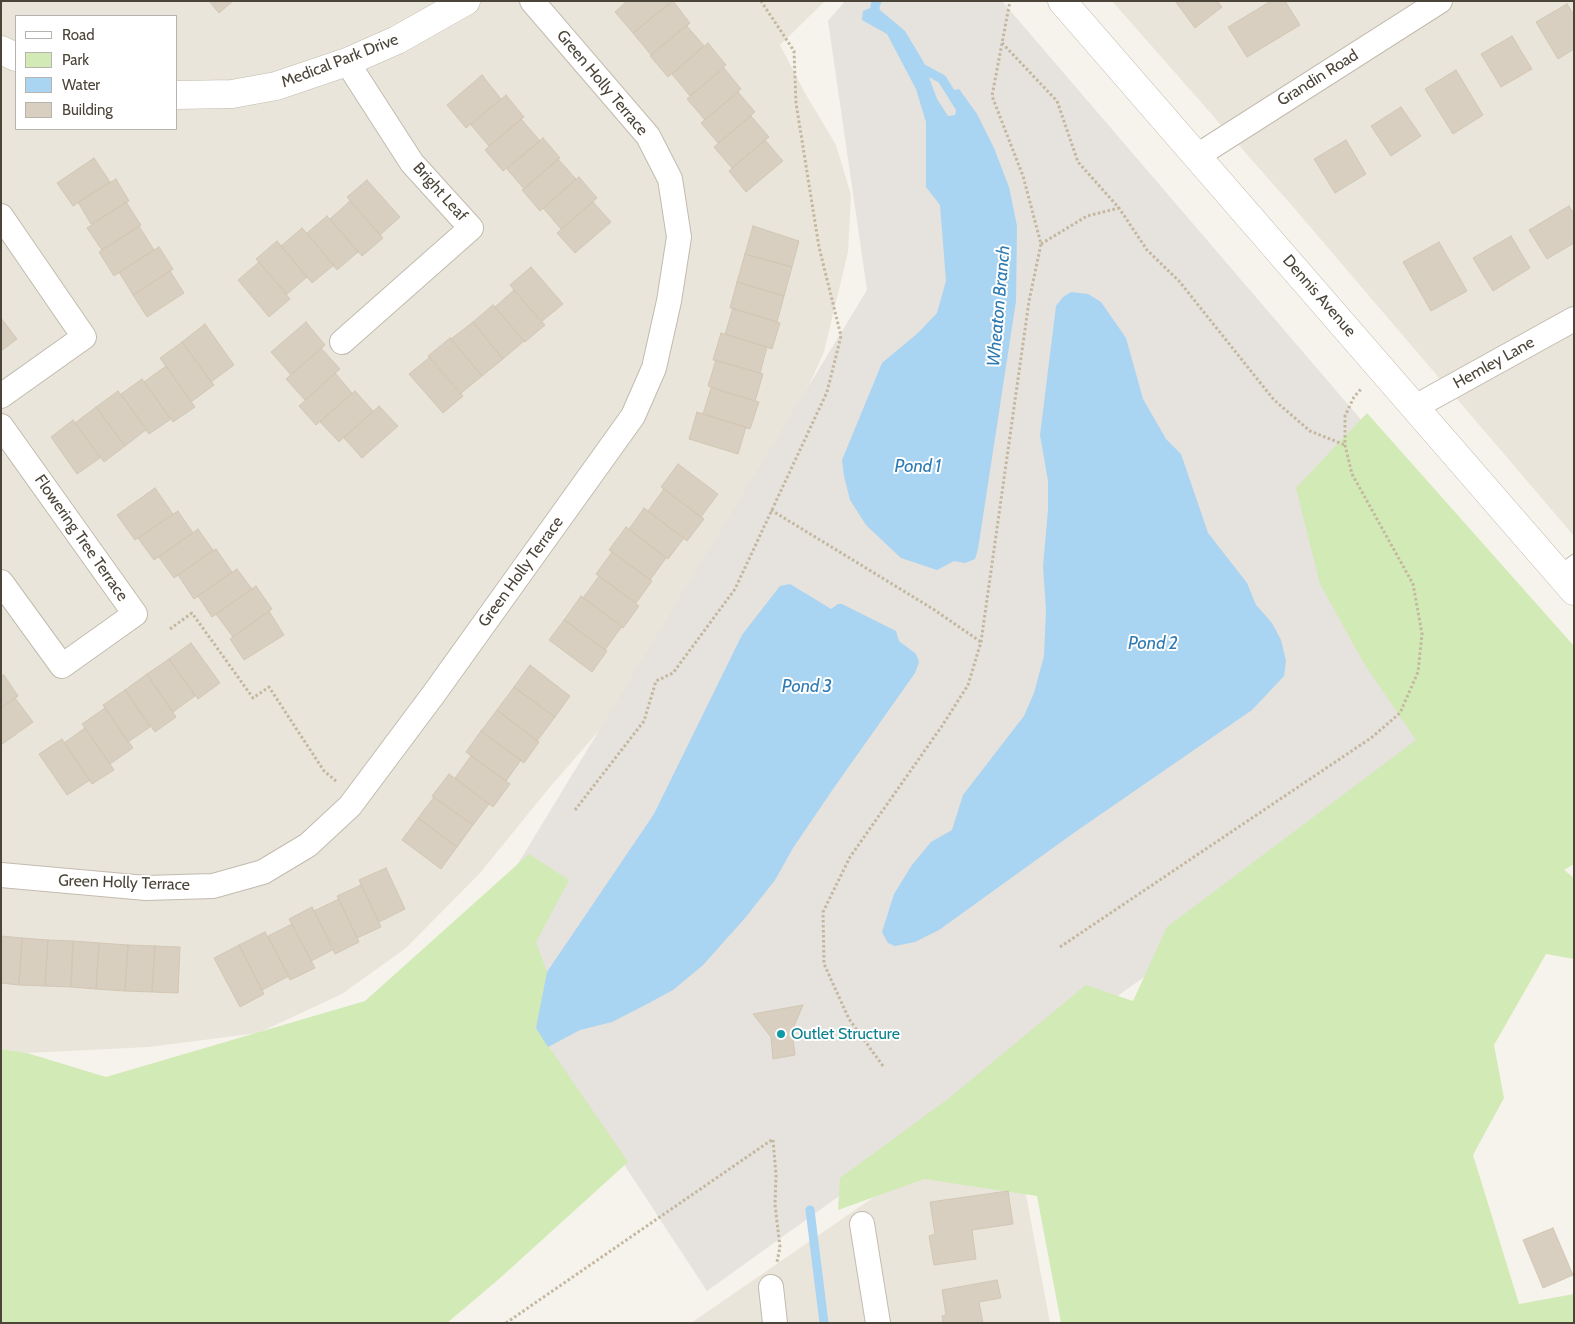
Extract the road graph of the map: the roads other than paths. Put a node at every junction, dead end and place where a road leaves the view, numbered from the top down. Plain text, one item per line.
1 (466, 1) edge
2 (532, 1) edge
3 (1062, 1) edge
4 (1440, 1) edge
5 (1, 50) edge
6 (15, 57) edge
7 (348, 62) junction
8 (178, 95) edge
9 (1197, 156) junction
10 (1, 216) edge
11 (1574, 319) edge
12 (342, 342) dead end
13 (1, 396) edge
14 (1415, 407) junction
15 (1, 426) edge
16 (1569, 575) edge
17 (1, 582) edge
18 (1, 875) edge
19 (862, 1224) dead end
20 (771, 1287) road end
21 (774, 1323) edge
22 (878, 1323) edge

1 - 7 street, Medical Park Drive
2 - 18 street, Green Holly Terrace
3 - 9 street, Dennis Avenue
4 - 9 street, Grandin Road
5 - 6 street
7 - 8 street, Medical Park Drive
7 - 12 street, Bright Leaf
9 - 14 street, Dennis Avenue
10 - 13 street
11 - 14 street, Hemley Lane
14 - 16 street, Dennis Avenue
15 - 17 street, Flowering Tree Terrace
19 - 22 street
20 - 21 street

